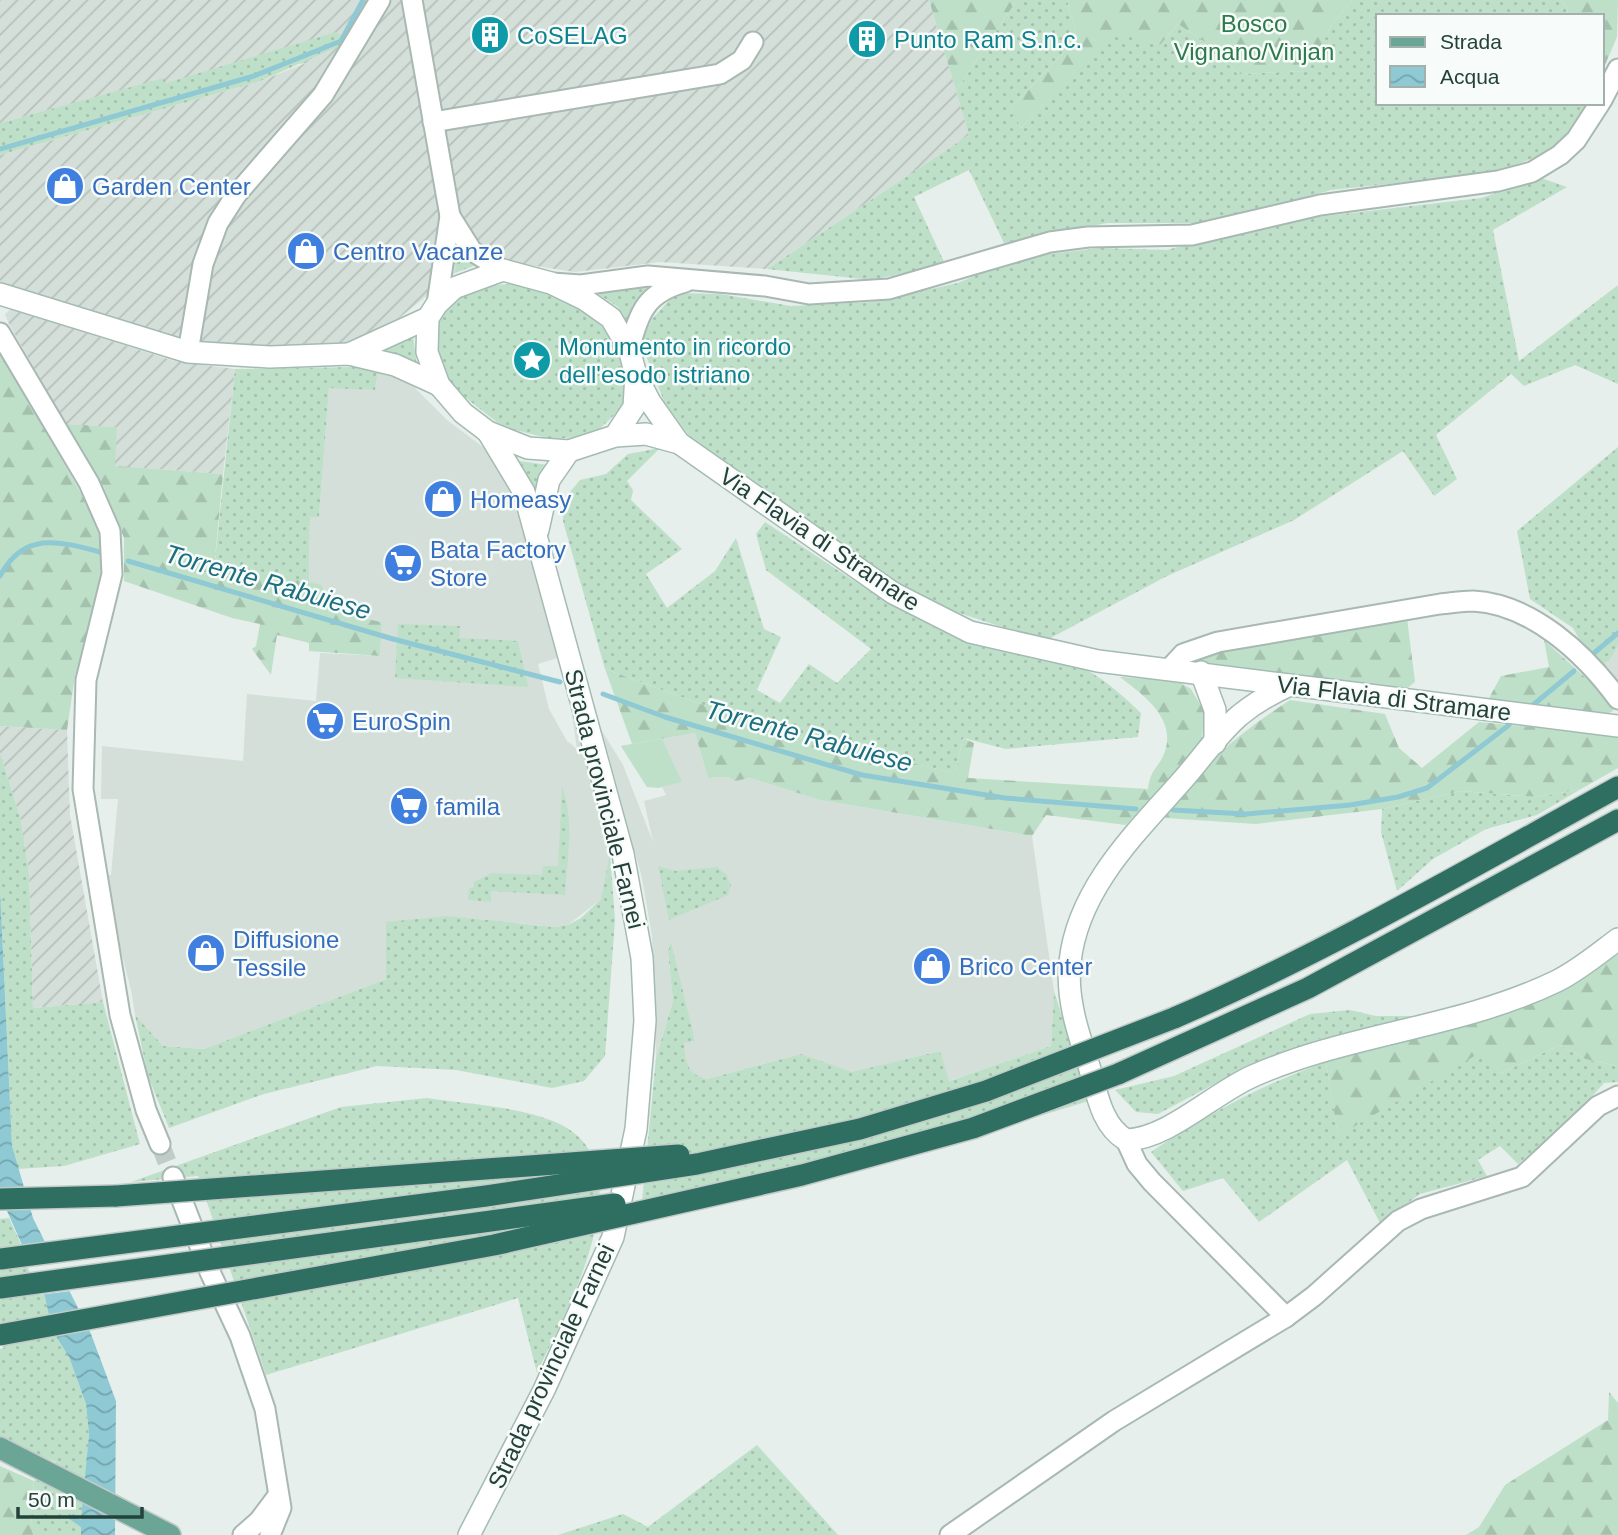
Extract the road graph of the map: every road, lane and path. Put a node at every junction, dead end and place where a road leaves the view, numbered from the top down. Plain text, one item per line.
1 (380, 0) edge
2 (412, 0) edge
3 (752, 42) dead end
4 (1618, 69) edge
5 (1604, 96) edge
6 (1599, 105) edge
7 (433, 122) junction
8 (450, 216) junction
9 (503, 270) junction
10 (696, 279) junction
11 (551, 283) junction
12 (0, 294) edge
13 (433, 311) junction
14 (0, 334) edge
15 (629, 349) junction
16 (188, 352) junction
17 (349, 355) junction
18 (636, 375) junction
19 (439, 385) junction
20 (488, 432) junction
21 (615, 436) junction
22 (679, 443) junction
23 (569, 451) junction
24 (538, 535) junction
25 (1170, 668) junction
26 (1201, 672) junction
27 (1240, 678) junction
28 (1290, 685) junction
29 (1618, 699) edge
30 (1215, 710) junction
31 (1242, 713) junction
32 (1618, 726) edge
33 (1215, 743) junction
34 (1618, 787) edge
35 (1618, 820) edge
36 (1618, 939) edge
37 (1618, 1096) edge
38 (1126, 1140) junction
39 (160, 1144) tunnel mouth
40 (768, 1148) junction
41 (802, 1175) junction
42 (173, 1177) tunnel mouth
43 (0, 1199) edge
44 (0, 1259) edge
45 (0, 1288) edge
46 (1286, 1317) junction
47 (0, 1335) edge
48 (0, 1448) edge
49 (279, 1493) junction
50 (162, 1530) edge
51 (243, 1535) edge
52 (270, 1535) edge
53 (469, 1535) edge
54 (950, 1535) edge

1 - 16 street
2 - 7 street
3 - 7 street
4 - 5 street
6 - 10 street
7 - 8 street
8 - 9 street
8 - 13 street
9 - 11 street, Via Flavia di Stramare
9 - 13 street, Via Flavia di Stramare
10 - 11 street
10 - 15 street
11 - 15 street, Via Flavia di Stramare
12 - 16 street, Via Flavia di Stramare
13 - 17 street, Via Flavia di Stramare
13 - 19 street, Via Flavia di Stramare
14 - 39 street
15 - 18 street, Via Flavia di Stramare
16 - 17 street, Via Flavia di Stramare
17 - 19 street, Via Flavia di Stramare
18 - 21 street, Via Flavia di Stramare
18 - 22 street, Via Flavia di Stramare
19 - 20 street, Via Flavia di Stramare
20 - 23 street, Via Flavia di Stramare
20 - 24 street, Strada provinciale Farnei
21 - 22 street, Via Flavia di Stramare
21 - 23 street, Via Flavia di Stramare
22 - 25 street, Via Flavia di Stramare
23 - 24 street, Strada provinciale Farnei
24 - 53 street, Strada provinciale Farnei
25 - 26 street, Via Flavia di Stramare
25 - 29 street
26 - 27 street, Via Flavia di Stramare
26 - 30 street
27 - 28 street, Via Flavia di Stramare
27 - 30 street
27 - 31 street
28 - 31 street
28 - 32 street, Via Flavia di Stramare
30 - 33 street
31 - 33 street
33 - 38 street
34 - 40 highway, bridge
35 - 41 highway, bridge
36 - 38 street
37 - 46 street
38 - 46 street
40 - 43 highway, bridge
40 - 44 highway, bridge
41 - 45 highway, bridge
41 - 47 highway, bridge
42 - 49 street
46 - 54 street
48 - 50 main road
49 - 51 street
49 - 52 street

